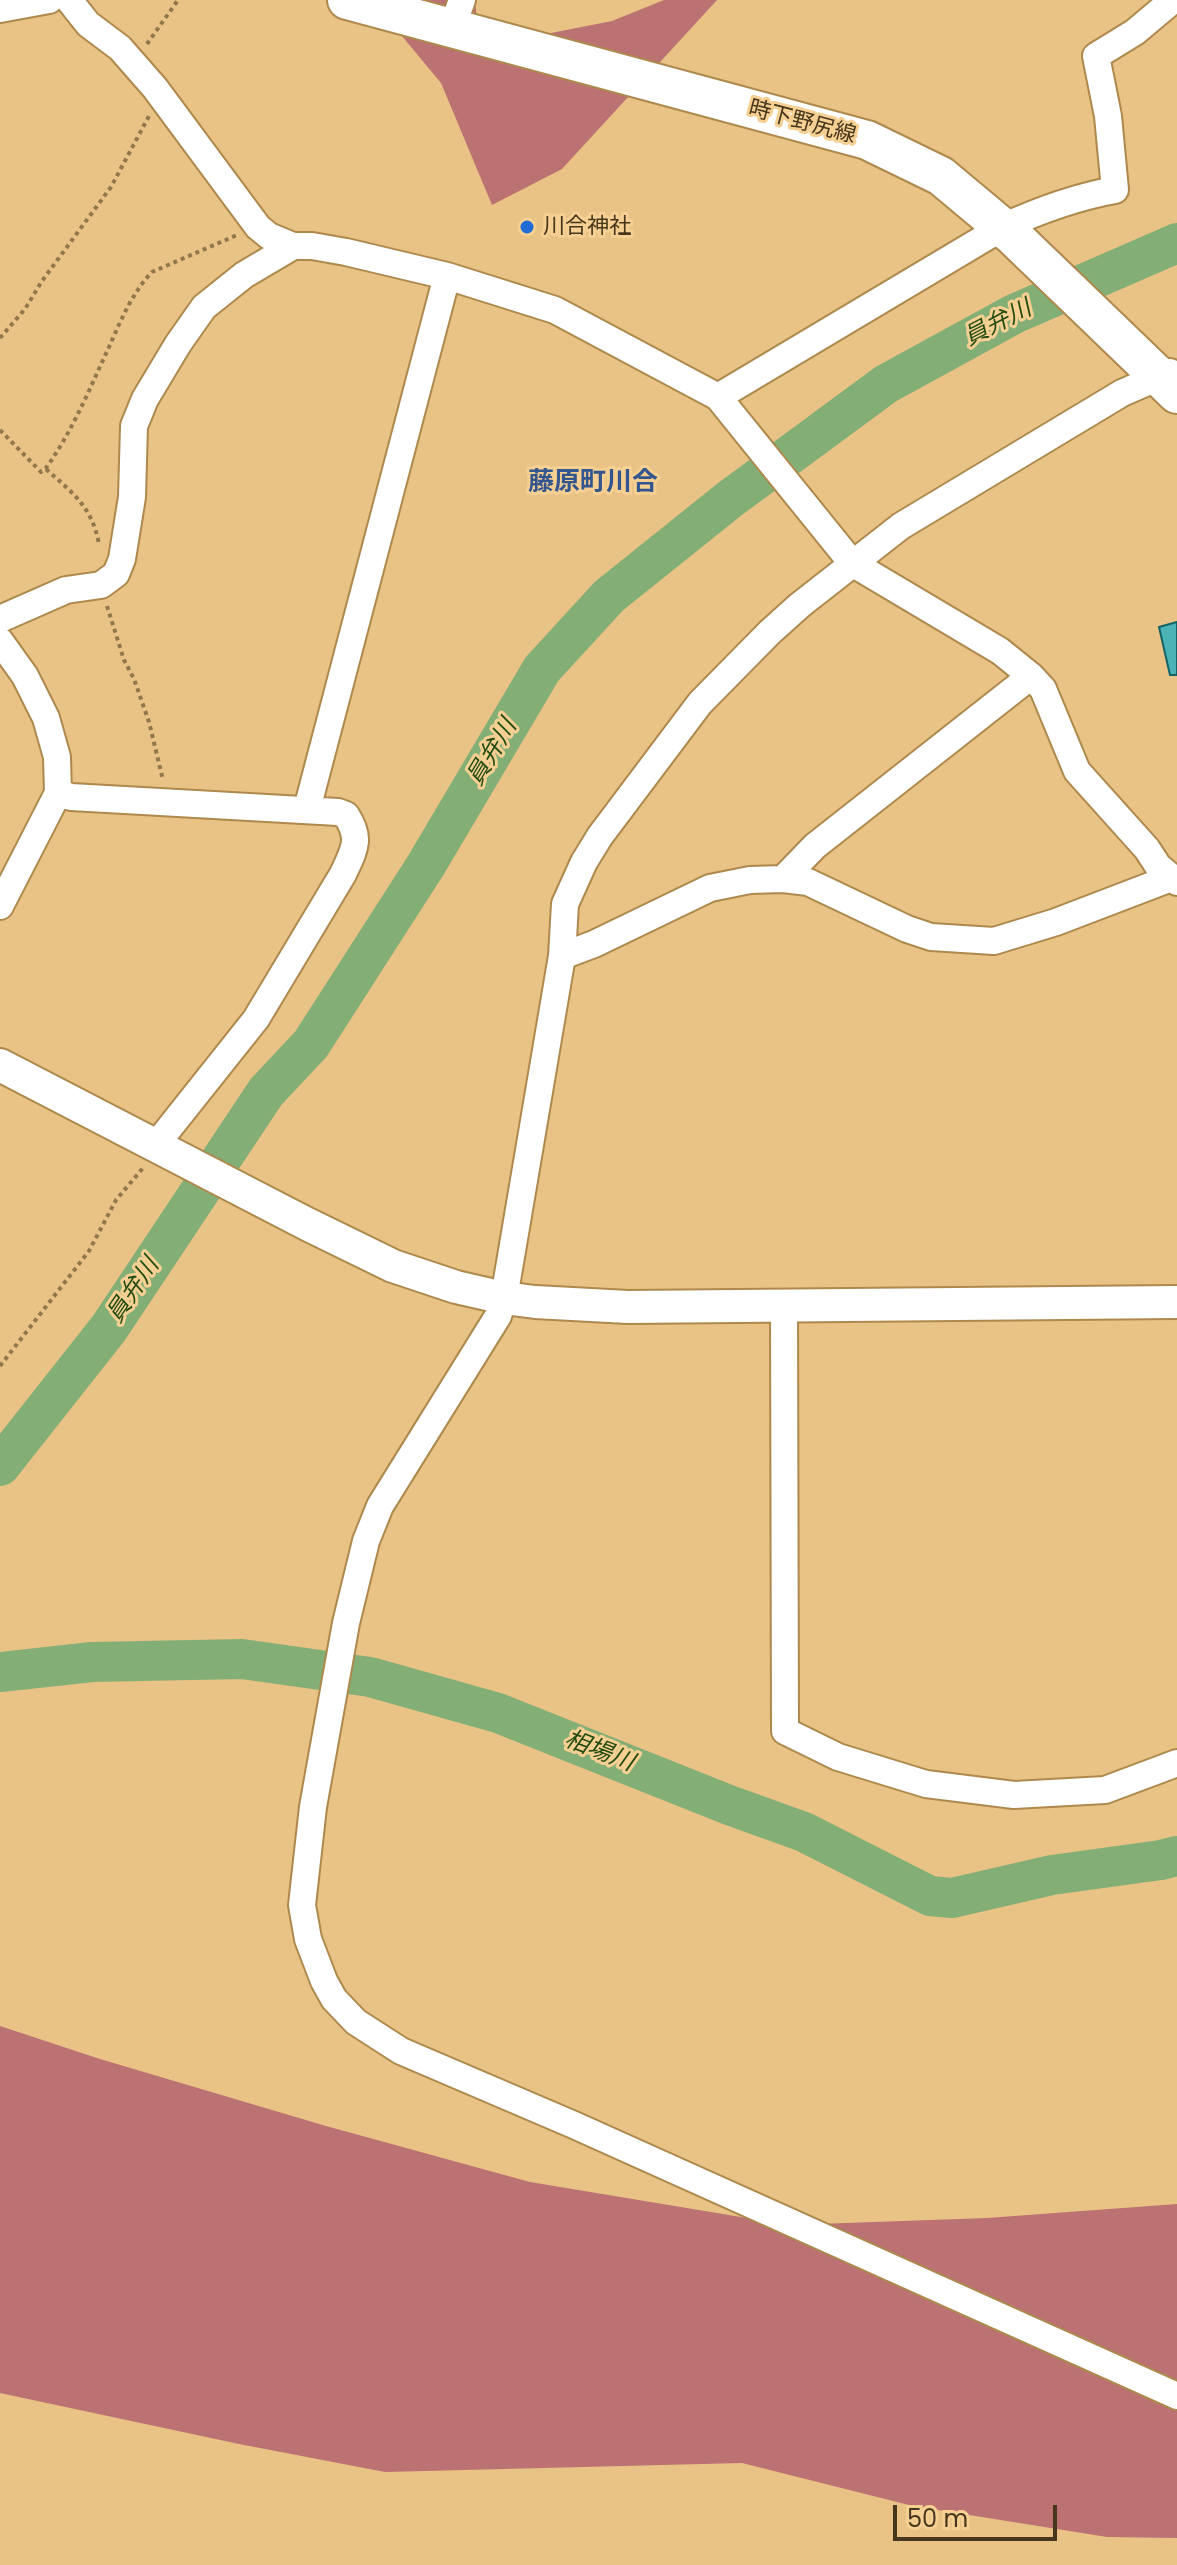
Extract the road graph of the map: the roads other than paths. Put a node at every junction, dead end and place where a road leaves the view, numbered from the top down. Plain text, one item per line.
1 (49, 0) edge
2 (69, 0) edge
3 (347, 0) edge
4 (1173, 0) edge
5 (0, 9) edge
6 (457, 14) edge
7 (1009, 232) junction
8 (293, 246) junction
9 (447, 276) junction
10 (1165, 377) edge
11 (722, 402) junction
12 (849, 559) junction
13 (0, 619) edge
14 (0, 641) edge
15 (1031, 676) junction
16 (58, 793) junction
17 (307, 809) junction
18 (783, 879) junction
19 (1174, 880) edge
20 (0, 906) edge
21 (562, 956) junction
22 (0, 1065) edge
23 (159, 1148) junction
24 (504, 1298) junction
25 (1177, 1302) edge
26 (784, 1306) junction
27 (1177, 1763) edge
28 (1177, 2396) edge

1 - 5 street
2 - 8 street
3 - 6 main road, 時下野尻線
4 - 7 street
6 - 7 main road, 時下野尻線
7 - 10 main road, 時下野尻線
7 - 11 street
8 - 9 street
8 - 13 street
9 - 11 street
9 - 17 street
10 - 12 street
11 - 12 street
12 - 15 street
12 - 21 street
14 - 16 street
15 - 18 street
15 - 19 street
16 - 17 street
16 - 20 street
17 - 23 street
18 - 19 street
18 - 21 street
21 - 24 street
22 - 23 street
23 - 24 street
24 - 26 street
24 - 28 street
25 - 26 street
26 - 27 street

